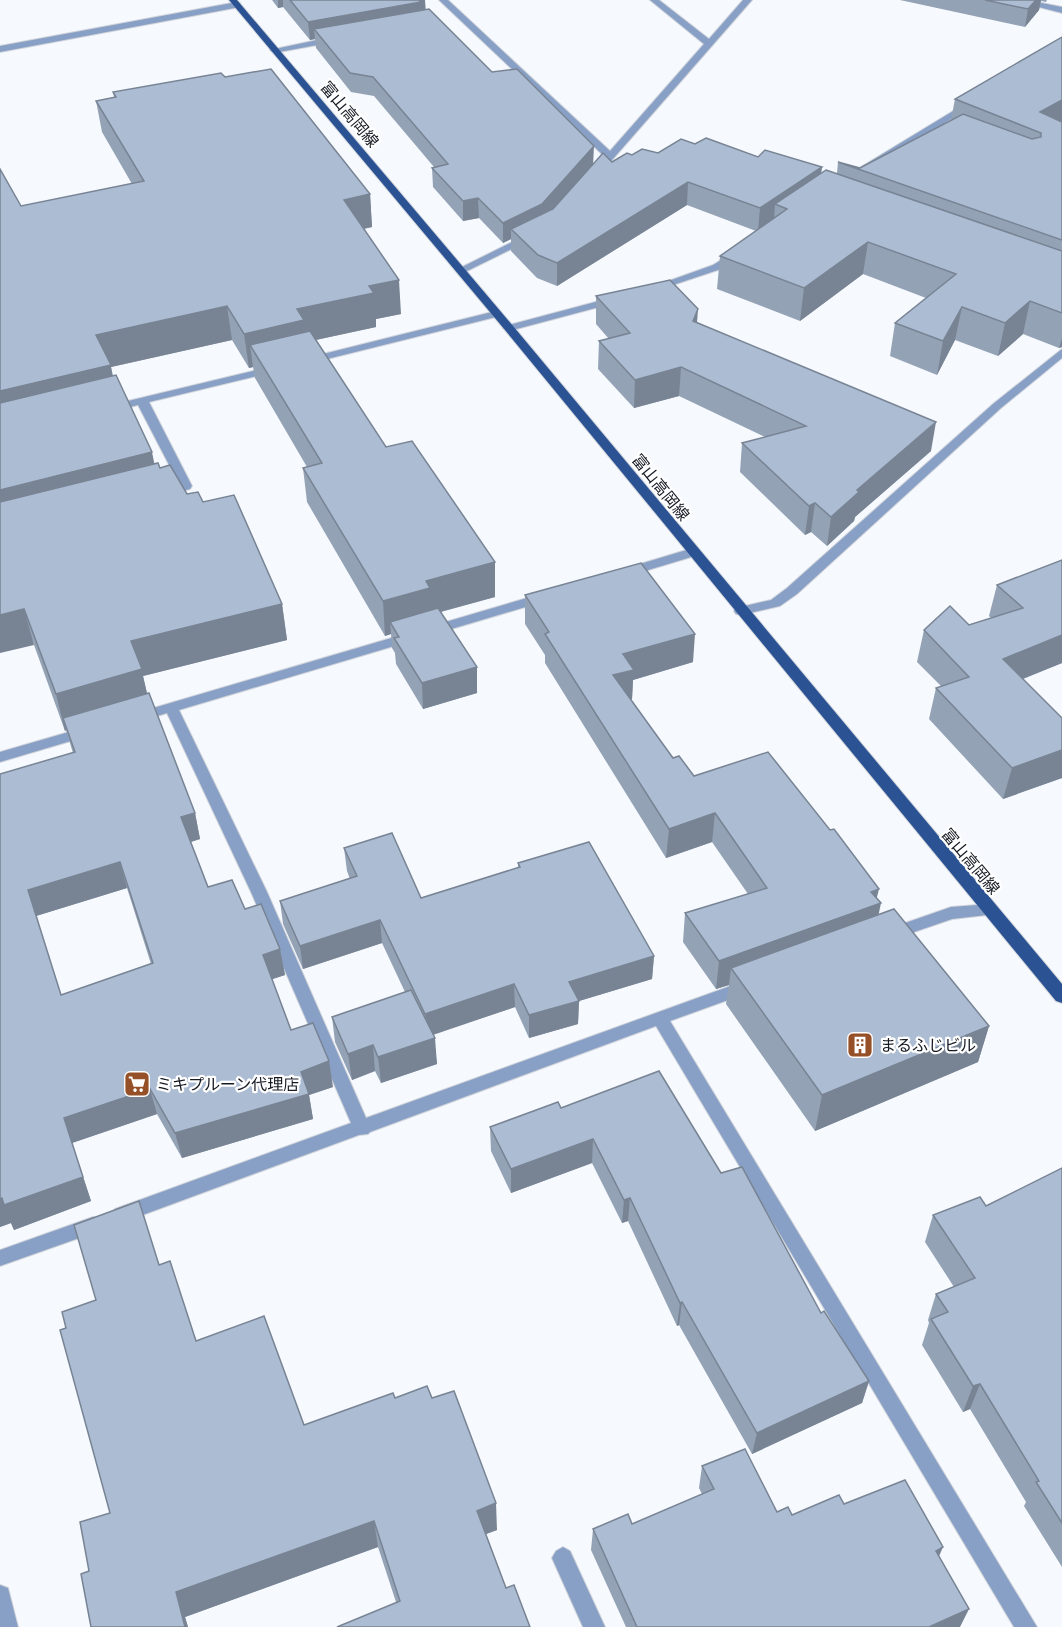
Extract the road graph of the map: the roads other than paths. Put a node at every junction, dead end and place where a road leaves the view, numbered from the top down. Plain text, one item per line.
1 (443, 0) edge
2 (654, 0) edge
3 (748, 0) edge
4 (1015, 0) edge
5 (235, 3) edge
6 (1062, 10) edge
7 (460, 17) junction
8 (448, 19) dead end
9 (345, 37) edge
10 (708, 42) junction
11 (0, 48) edge
12 (274, 50) junction
13 (979, 98) edge
14 (928, 128) junction
15 (939, 132) edge
16 (610, 156) junction
17 (859, 171) edge
18 (586, 183) edge
19 (537, 232) edge
20 (745, 248) edge
21 (461, 270) junction
22 (496, 314) junction
23 (509, 327) junction
24 (1062, 352) edge
25 (142, 401) junction
26 (99, 411) edge
27 (154, 495) edge
28 (693, 552) junction
29 (617, 576) edge
30 (560, 592) edge
31 (741, 610) junction
32 (171, 707) junction
33 (125, 720) edge
34 (103, 727) edge
35 (0, 757) edge
36 (990, 909) junction
37 (872, 941) edge
38 (760, 981) edge
39 (1062, 996) edge
40 (659, 1017) junction
41 (362, 1129) junction
42 (0, 1258) edge
43 (563, 1558) dead end
44 (0, 1596) edge
45 (7, 1627) edge
46 (594, 1627) edge
47 (1026, 1627) edge

1 - 7 street
2 - 10 street
3 - 10 street
4 - 6 street
5 - 11 street
5 - 12 main road, 富山高岡線
7 - 8 street
7 - 16 street
9 - 12 street
10 - 16 street
12 - 21 main road, 富山高岡線
13 - 14 street
14 - 15 street
14 - 17 street
16 - 18 street
19 - 21 street
20 - 23 street
21 - 22 main road, 富山高岡線
22 - 23 main road, 富山高岡線
22 - 25 street
23 - 28 main road, 富山高岡線
24 - 31 street
25 - 26 street
25 - 27 street
28 - 29 street
28 - 31 main road, 富山高岡線
30 - 32 street
31 - 36 main road, 富山高岡線
32 - 33 street
32 - 41 street
34 - 35 street
36 - 37 street
36 - 39 main road, 富山高岡線
38 - 40 street
40 - 41 street
40 - 47 street
41 - 42 street
43 - 46 street
44 - 45 street

